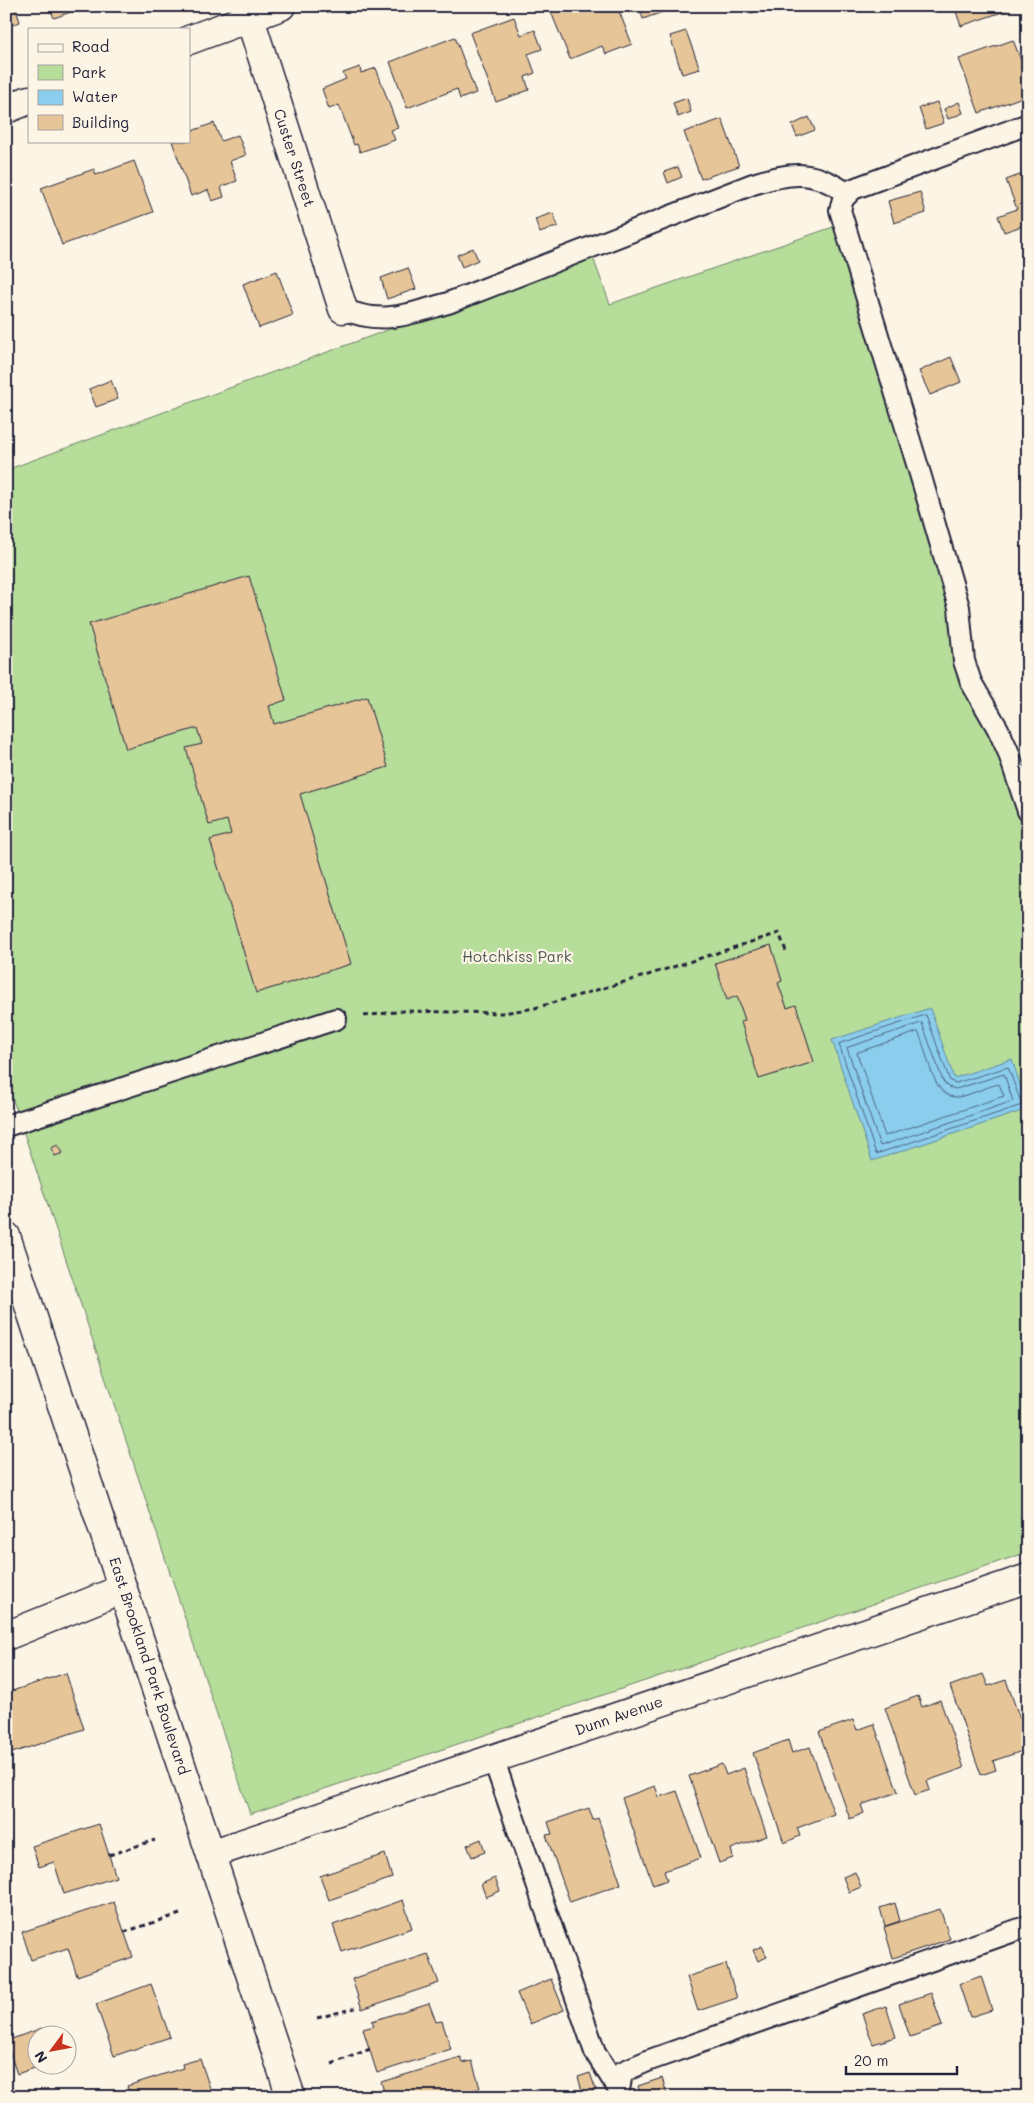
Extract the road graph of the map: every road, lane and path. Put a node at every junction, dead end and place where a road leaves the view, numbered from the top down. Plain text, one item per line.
1 (281, 6) edge
2 (248, 12) edge
3 (190, 40) edge
4 (28, 100) edge
5 (6, 109) edge
6 (1028, 124) edge
7 (848, 194) junction
8 (343, 309) joint
9 (1028, 811) edge
10 (786, 951) dead end
11 (336, 1019) joint
12 (6, 1126) edge
13 (6, 1236) edge
14 (1028, 1578) edge
15 (122, 1589) junction
16 (6, 1636) edge
17 (493, 1758) junction
18 (155, 1840) dead end
19 (211, 1854) junction
20 (109, 1855) dead end
21 (180, 1914) dead end
22 (1028, 1926) edge
23 (124, 1932) dead end
24 (355, 2008) dead end
25 (317, 2018) dead end
26 (370, 2049) dead end
27 (332, 2064) dead end
28 (239, 2090) dead end
29 (618, 2094) edge
30 (213, 2097) edge
31 (291, 2097) edge

1 - 2 street
2 - 3 street
2 - 8 street, Custer Street
4 - 5 street
6 - 7 lane
7 - 8 lane
7 - 9 lane
10 - 11 path
11 - 12 lane
13 - 15 street, East Brookland Park Boulevard
14 - 17 street, Dunn Avenue
15 - 16 street
15 - 19 street, East Brookland Park Boulevard
17 - 19 street, Dunn Avenue
17 - 29 lane
18 - 20 path
19 - 31 street, East Brookland Park Boulevard
21 - 23 path
22 - 29 lane
24 - 25 path
26 - 27 path
28 - 30 path

